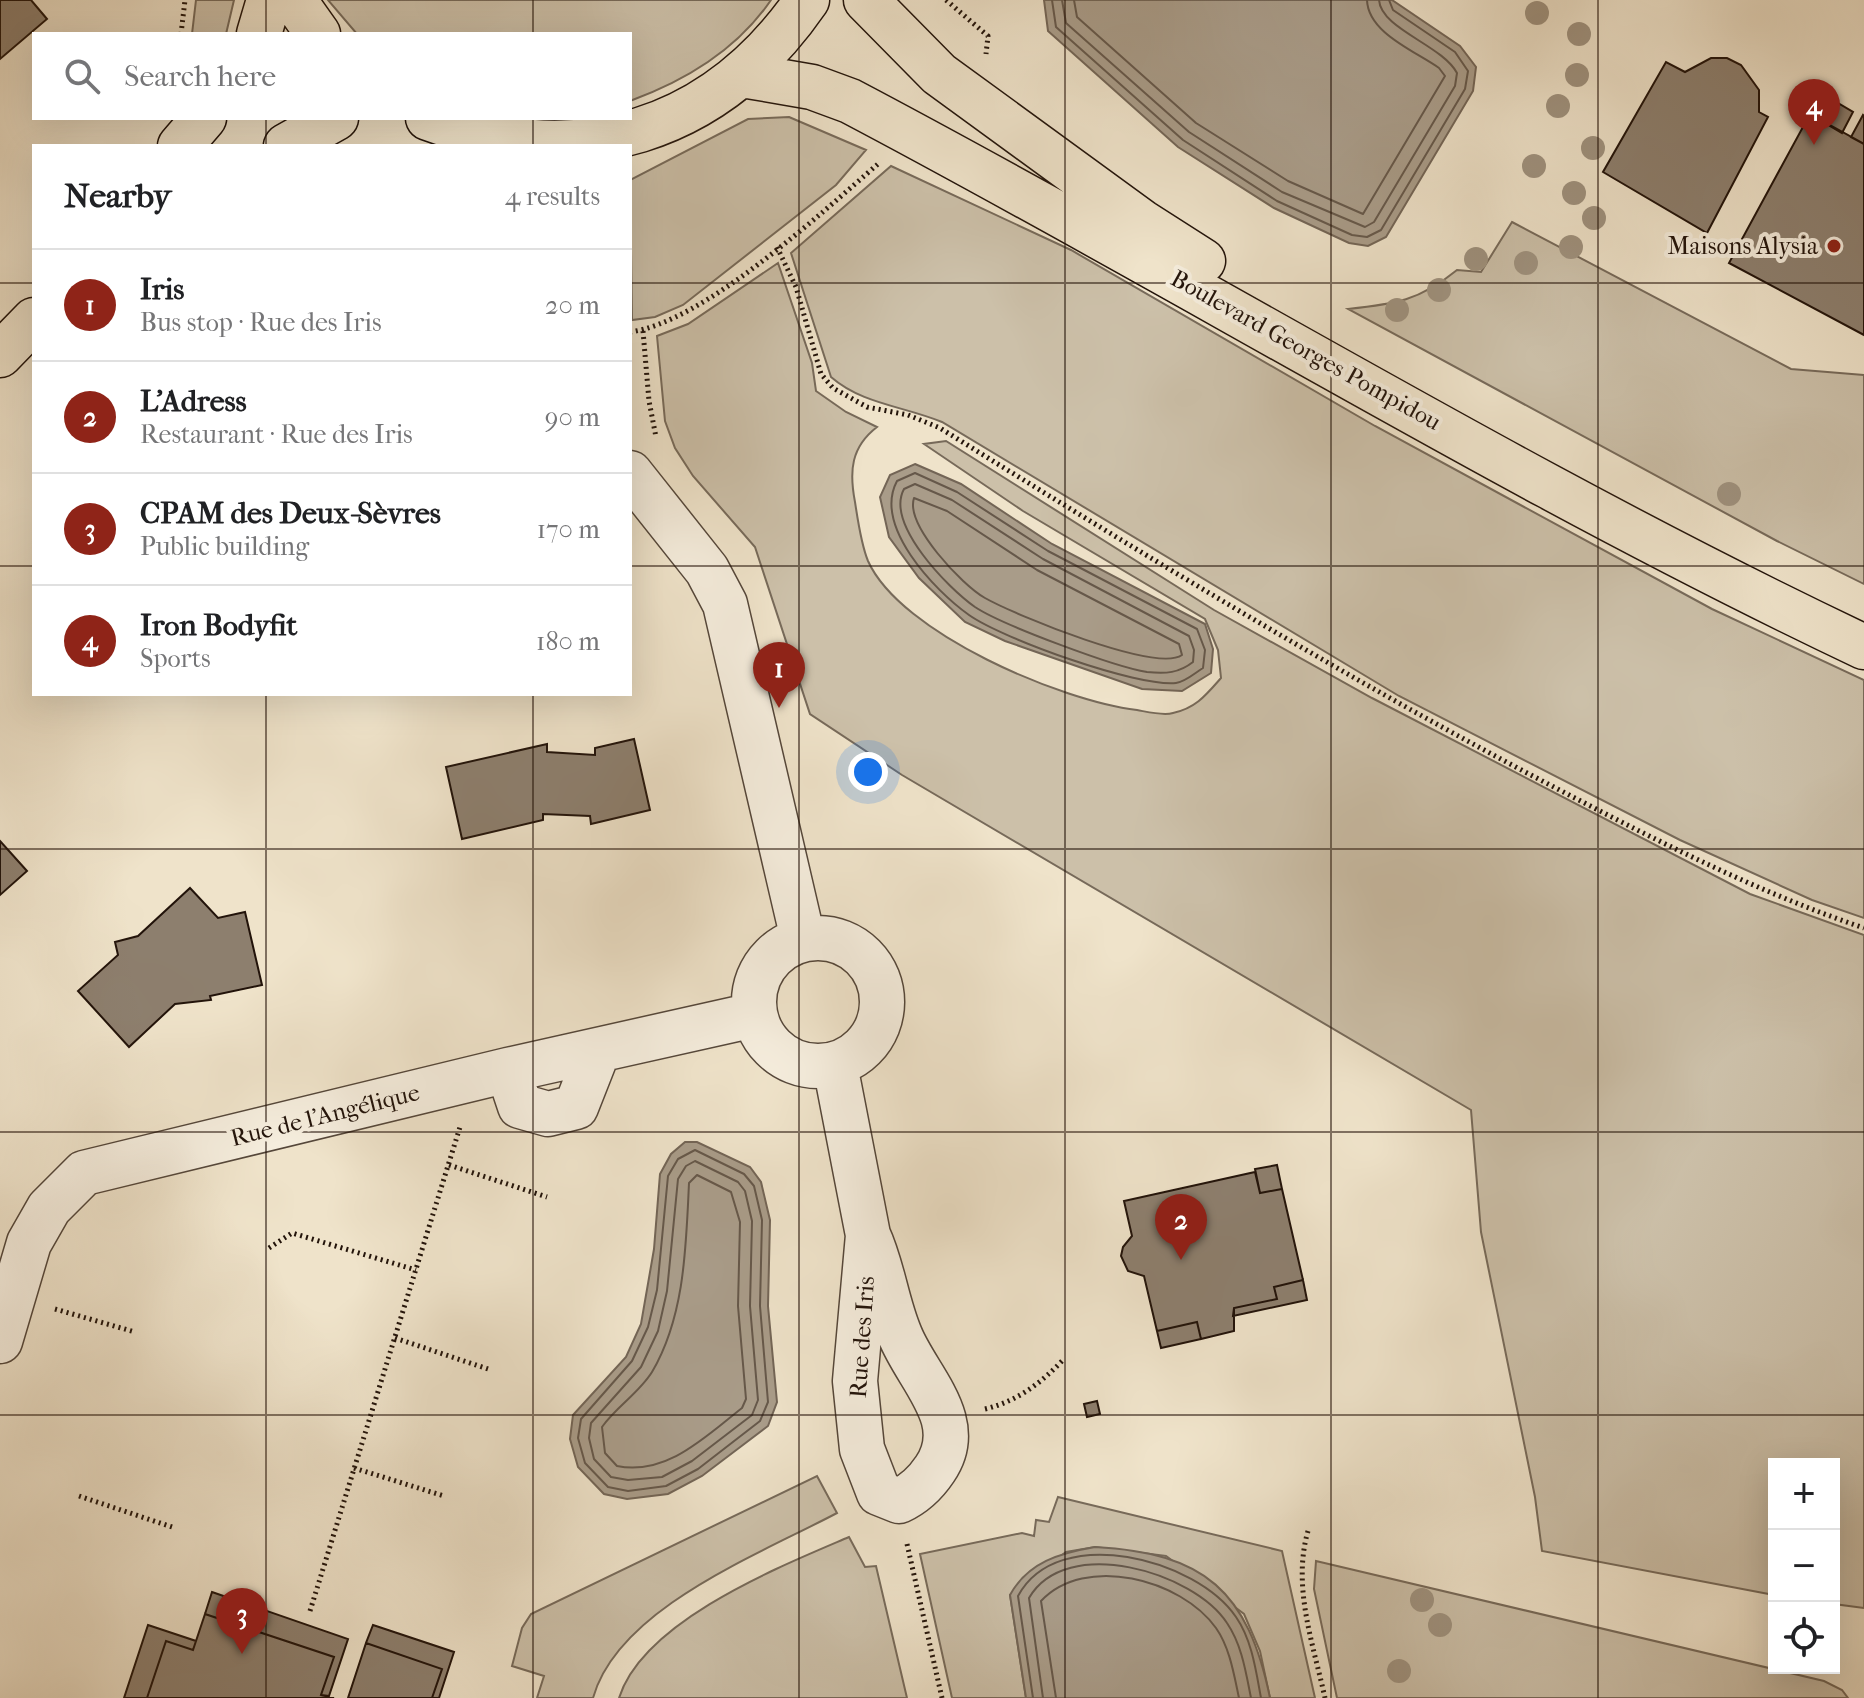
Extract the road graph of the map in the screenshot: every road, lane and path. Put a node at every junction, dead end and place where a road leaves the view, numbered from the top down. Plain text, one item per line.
1 (185, 0) edge
2 (269, 0) edge
3 (294, 0) edge
4 (807, 0) edge
5 (866, 0) edge
6 (946, 0) edge
7 (181, 32) edge
8 (260, 32) edge
9 (317, 32) edge
10 (742, 75) junction
11 (948, 80) junction
12 (202, 120) edge
13 (332, 120) edge
14 (434, 120) edge
15 (899, 127) junction
16 (622, 140) edge
17 (503, 143) edge
18 (182, 144) edge
19 (290, 144) edge
20 (777, 247) junction
21 (632, 331) edge
22 (632, 476) edge
23 (1864, 615) edge
24 (1864, 647) edge
25 (1864, 928) edge
26 (803, 939) junction
27 (754, 1015) junction
28 (835, 1065) junction
29 (463, 1120) dead end
30 (449, 1165) junction
31 (547, 1197) dead end
32 (868, 1235) junction
33 (269, 1248) dead end
34 (416, 1270) junction
35 (15, 1296) junction
36 (135, 1332) dead end
37 (395, 1338) junction
38 (0, 1341) edge
39 (1064, 1359) dead end
40 (488, 1369) dead end
41 (973, 1412) dead end
42 (354, 1468) junction
43 (79, 1496) dead end
44 (444, 1496) dead end
45 (175, 1528) dead end
46 (1308, 1531) dead end
47 (907, 1543) dead end
48 (310, 1611) dead end
49 (942, 1698) edge
50 (1325, 1698) edge

1 - 7 path
2 - 8 main road
3 - 9 main road
4 - 10 main road
5 - 11 main road, Boulevard Georges Pompidou
6 - 11 path
10 - 15 main road, Boulevard Georges Pompidou
10 - 16 main road
11 - 23 main road, Boulevard Georges Pompidou
12 - 18 main road
13 - 19 main road
14 - 17 main road
15 - 20 path
15 - 24 main road, Boulevard Georges Pompidou
16 - 17 main road
20 - 21 path
20 - 25 path
22 - 26 street
26 - 27 street
26 - 28 street
27 - 28 street
27 - 35 street, Rue de l'Angélique
28 - 32 street, Rue des Iris
29 - 30 path
30 - 31 path
30 - 34 path
32 - 32 street, Rue des Iris
33 - 34 path
34 - 37 path
35 - 36 path
35 - 38 street, Rue de l'Angélique
37 - 40 path
37 - 42 path
39 - 41 path
42 - 44 path
42 - 48 path
43 - 45 path
46 - 50 path
47 - 49 path

